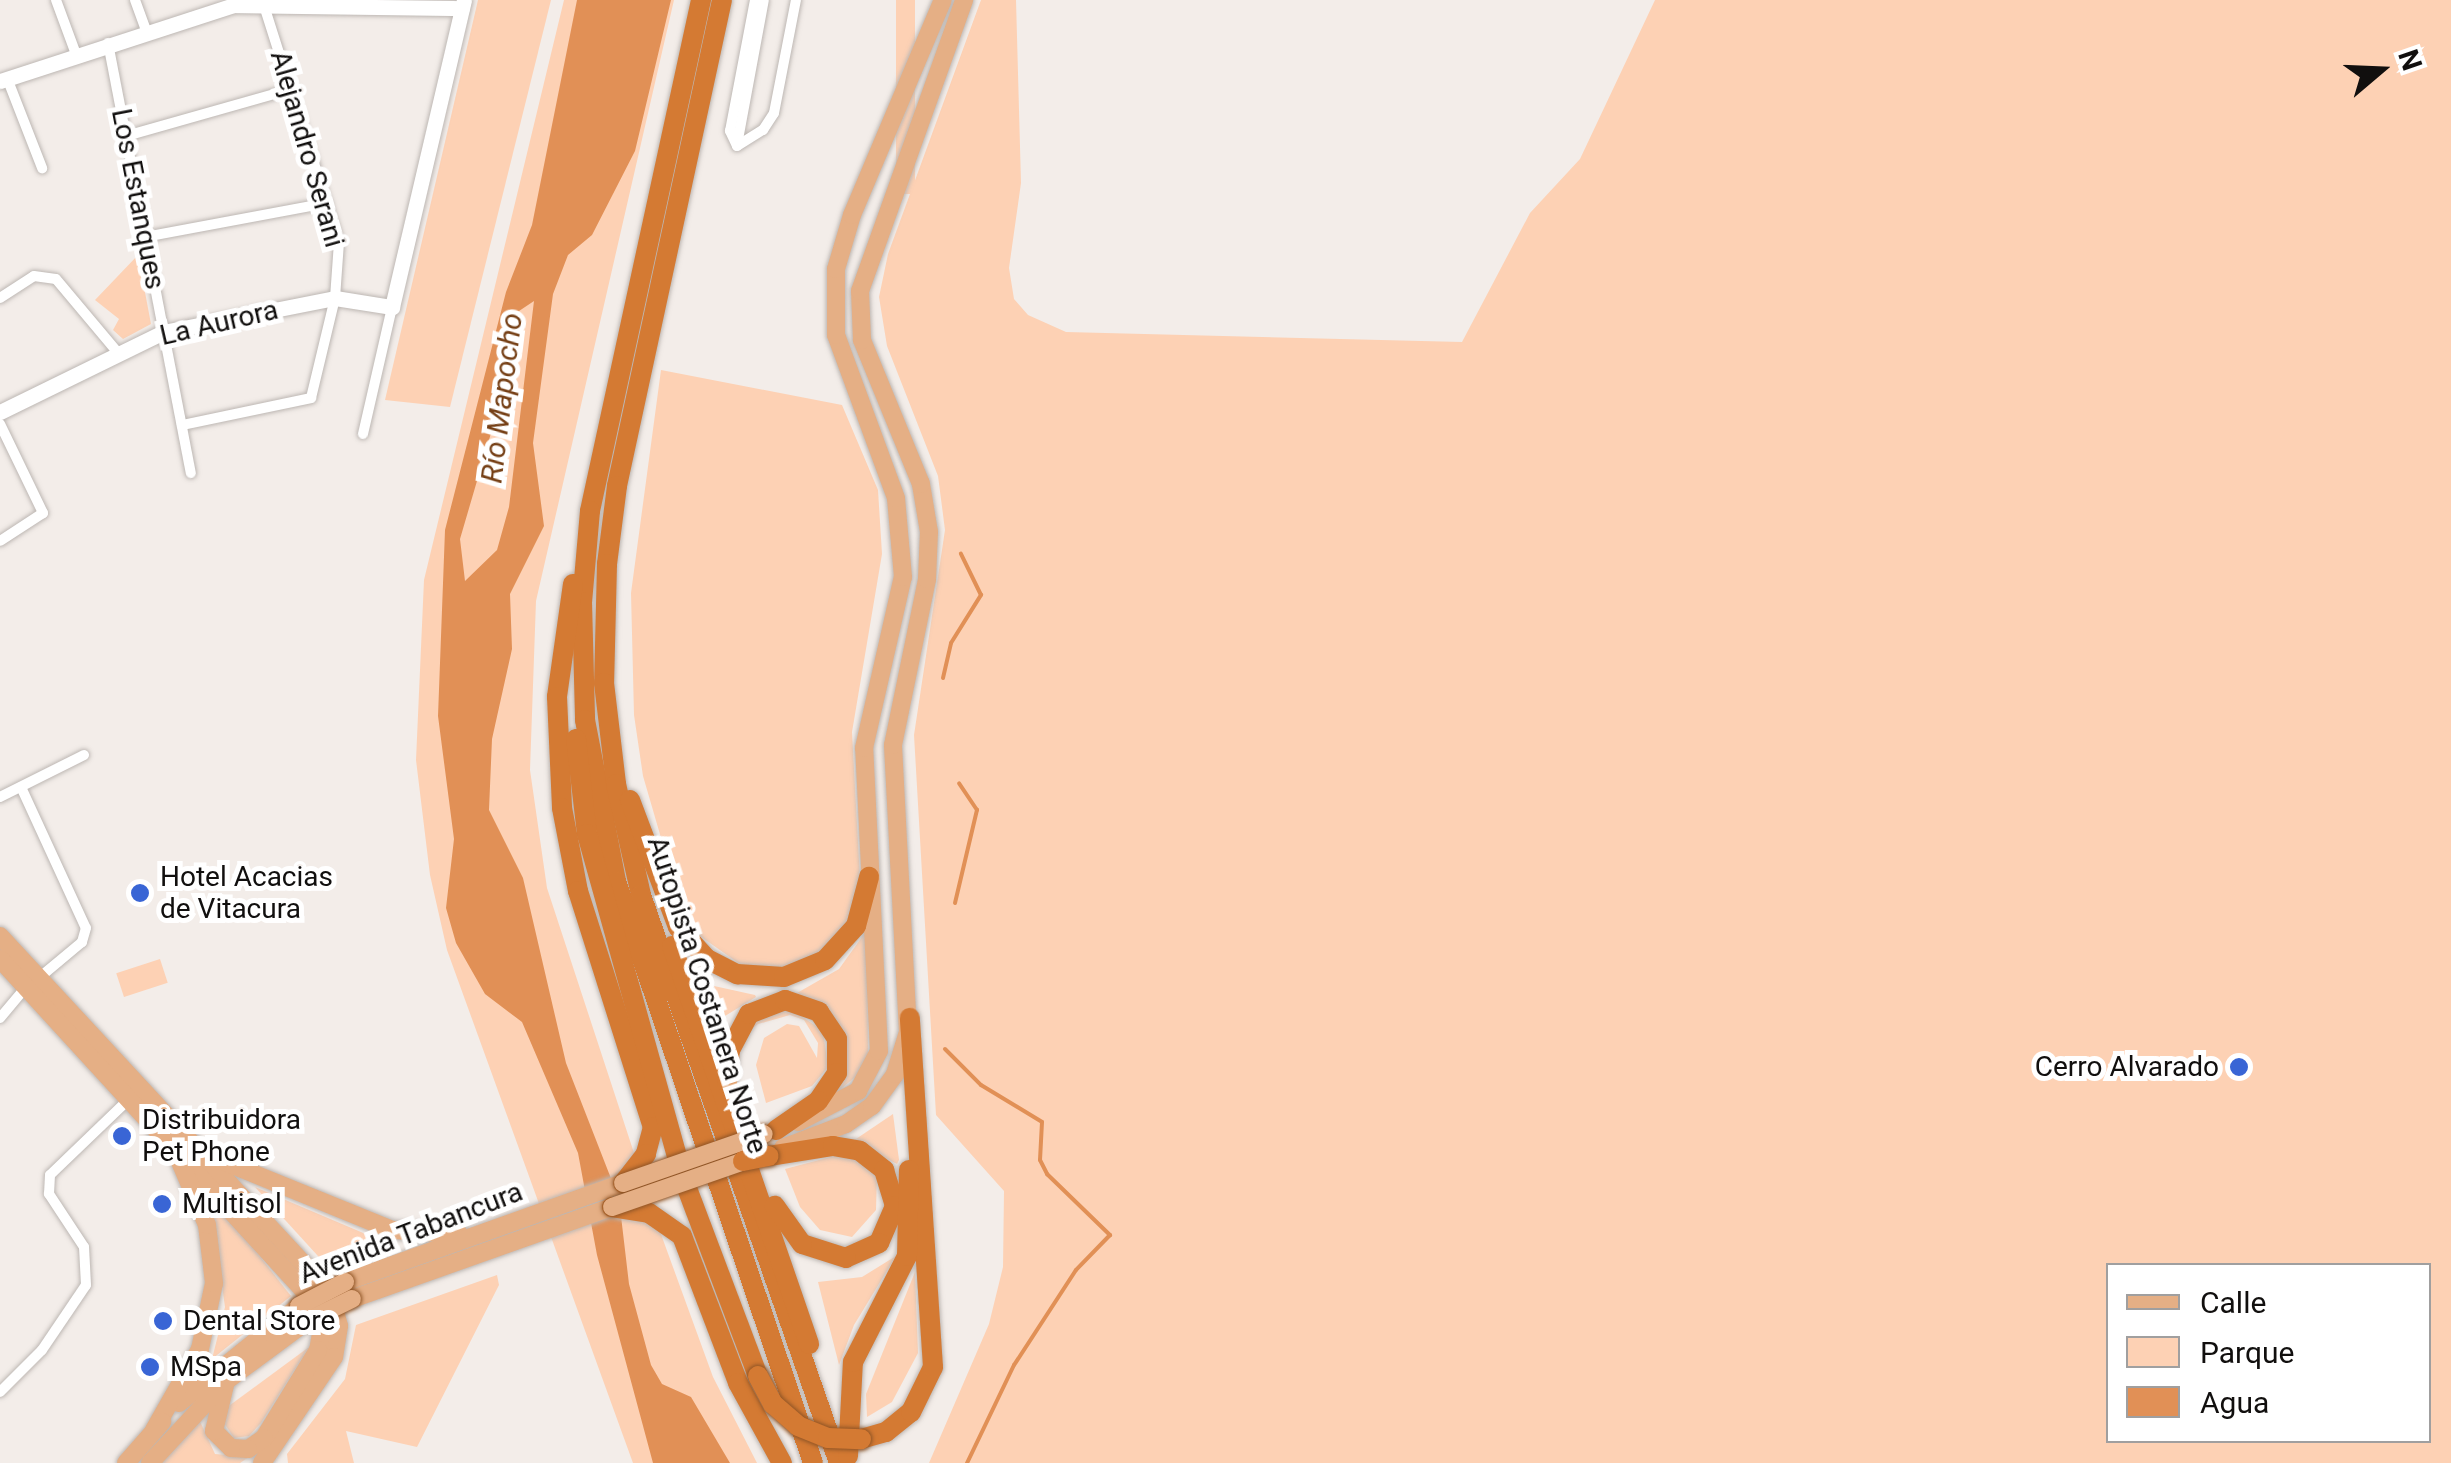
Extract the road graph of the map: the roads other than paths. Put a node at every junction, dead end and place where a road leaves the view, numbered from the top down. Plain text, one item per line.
1 (56, 0) edge
2 (135, 0) edge
3 (701, 0) edge
4 (722, 0) edge
5 (755, 0) edge
6 (764, 0) edge
7 (796, 0) edge
8 (943, 0) edge
9 (964, 0) edge
10 (258, 1) edge
11 (303, 1) edge
12 (463, 4) edge
13 (146, 31) junction
14 (108, 43) junction
15 (76, 54) junction
16 (4, 80) edge
17 (292, 89) junction
18 (126, 136) junction
19 (737, 146) junction
20 (42, 168) dead end
21 (327, 203) junction
22 (145, 237) junction
23 (0, 298) edge
24 (334, 298) junction
25 (392, 307) junction
26 (164, 332) junction
27 (118, 352) junction
28 (0, 412) edge
29 (0, 424) edge
30 (182, 425) junction
31 (363, 434) dead end
32 (191, 473) dead end
33 (590, 511) junction
34 (0, 541) edge
35 (582, 688) junction
36 (610, 742) junction
37 (84, 755) dead end
38 (21, 787) junction
39 (0, 797) edge
40 (629, 848) junction
41 (869, 877) junction
42 (0, 936) edge
43 (0, 959) edge
44 (33, 982) junction
45 (0, 1018) edge
46 (910, 1018) junction
47 (912, 1046) junction
48 (131, 1098) junction
49 (731, 1110) junction
50 (156, 1124) junction
51 (769, 1144) junction
52 (203, 1152) junction
53 (748, 1167) junction
54 (691, 1169) junction
55 (623, 1184) junction
56 (612, 1207) junction
57 (485, 1238) junction
58 (303, 1313) junction
59 (226, 1381) junction
60 (0, 1392) edge
61 (826, 1429) junction
62 (154, 1430) junction
63 (279, 1454) edge
64 (126, 1463) edge
65 (150, 1463) edge
66 (262, 1463) edge
67 (782, 1463) edge
68 (813, 1463) edge
69 (839, 1463) edge
70 (848, 1463) edge

1 - 15 street
2 - 13 street
3 - 33 highway, Autopista Costanera Norte
4 - 36 highway, Autopista Costanera Norte
5 - 19 street
6 - 19 street
7 - 19 street
8 - 41 main road
9 - 46 main road
10 - 11 street
10 - 13 street
10 - 17 street, Alejandro Serani
11 - 12 street
12 - 25 street
13 - 14 street
14 - 15 street
14 - 18 street, Los Estanques
15 - 16 street
16 - 20 street
17 - 18 street
17 - 21 street, Alejandro Serani
18 - 22 street, Los Estanques
21 - 22 street
21 - 24 street, Alejandro Serani
22 - 26 street, Los Estanques
23 - 27 street
24 - 25 street, La Aurora
24 - 26 street, La Aurora
24 - 30 street, Alejandro Serani
25 - 31 street
26 - 27 street, La Aurora
26 - 30 street, Los Estanques
27 - 28 street, La Aurora
29 - 34 street
30 - 32 street, Los Estanques
33 - 35 highway, Autopista Costanera Norte
33 - 55 highway
35 - 47 highway, bridge
35 - 68 highway, Autopista Costanera Norte
36 - 40 highway, Autopista Costanera Norte
36 - 41 highway
37 - 38 street
38 - 39 street
38 - 44 street
40 - 49 highway
40 - 61 highway, Autopista Costanera Norte
41 - 51 main road
42 - 44 main road
43 - 44 main road
44 - 45 street
44 - 48 main road
44 - 52 main road
46 - 47 highway
46 - 51 main road
47 - 70 highway
48 - 50 main road
48 - 60 street
49 - 51 highway
49 - 53 highway
50 - 59 main road
50 - 62 main road
51 - 53 highway, bridge
51 - 53 highway
51 - 54 main road, Avenida Tabancura, bridge
52 - 57 main road
52 - 63 main road
53 - 54 main road, Avenida Tabancura, bridge
53 - 61 highway
54 - 55 main road, Avenida Tabancura, bridge
54 - 56 main road, Avenida Tabancura, bridge
55 - 57 main road, Avenida Tabancura
56 - 57 main road, Avenida Tabancura
56 - 67 highway
57 - 58 main road, Avenida Tabancura, bridge
58 - 59 main road, Avenida Tabancura
58 - 62 main road, Avenida Tabancura
59 - 65 main road, Avenida Tabancura
61 - 69 highway, Autopista Costanera Norte
62 - 64 main road, Avenida Tabancura
63 - 66 main road

